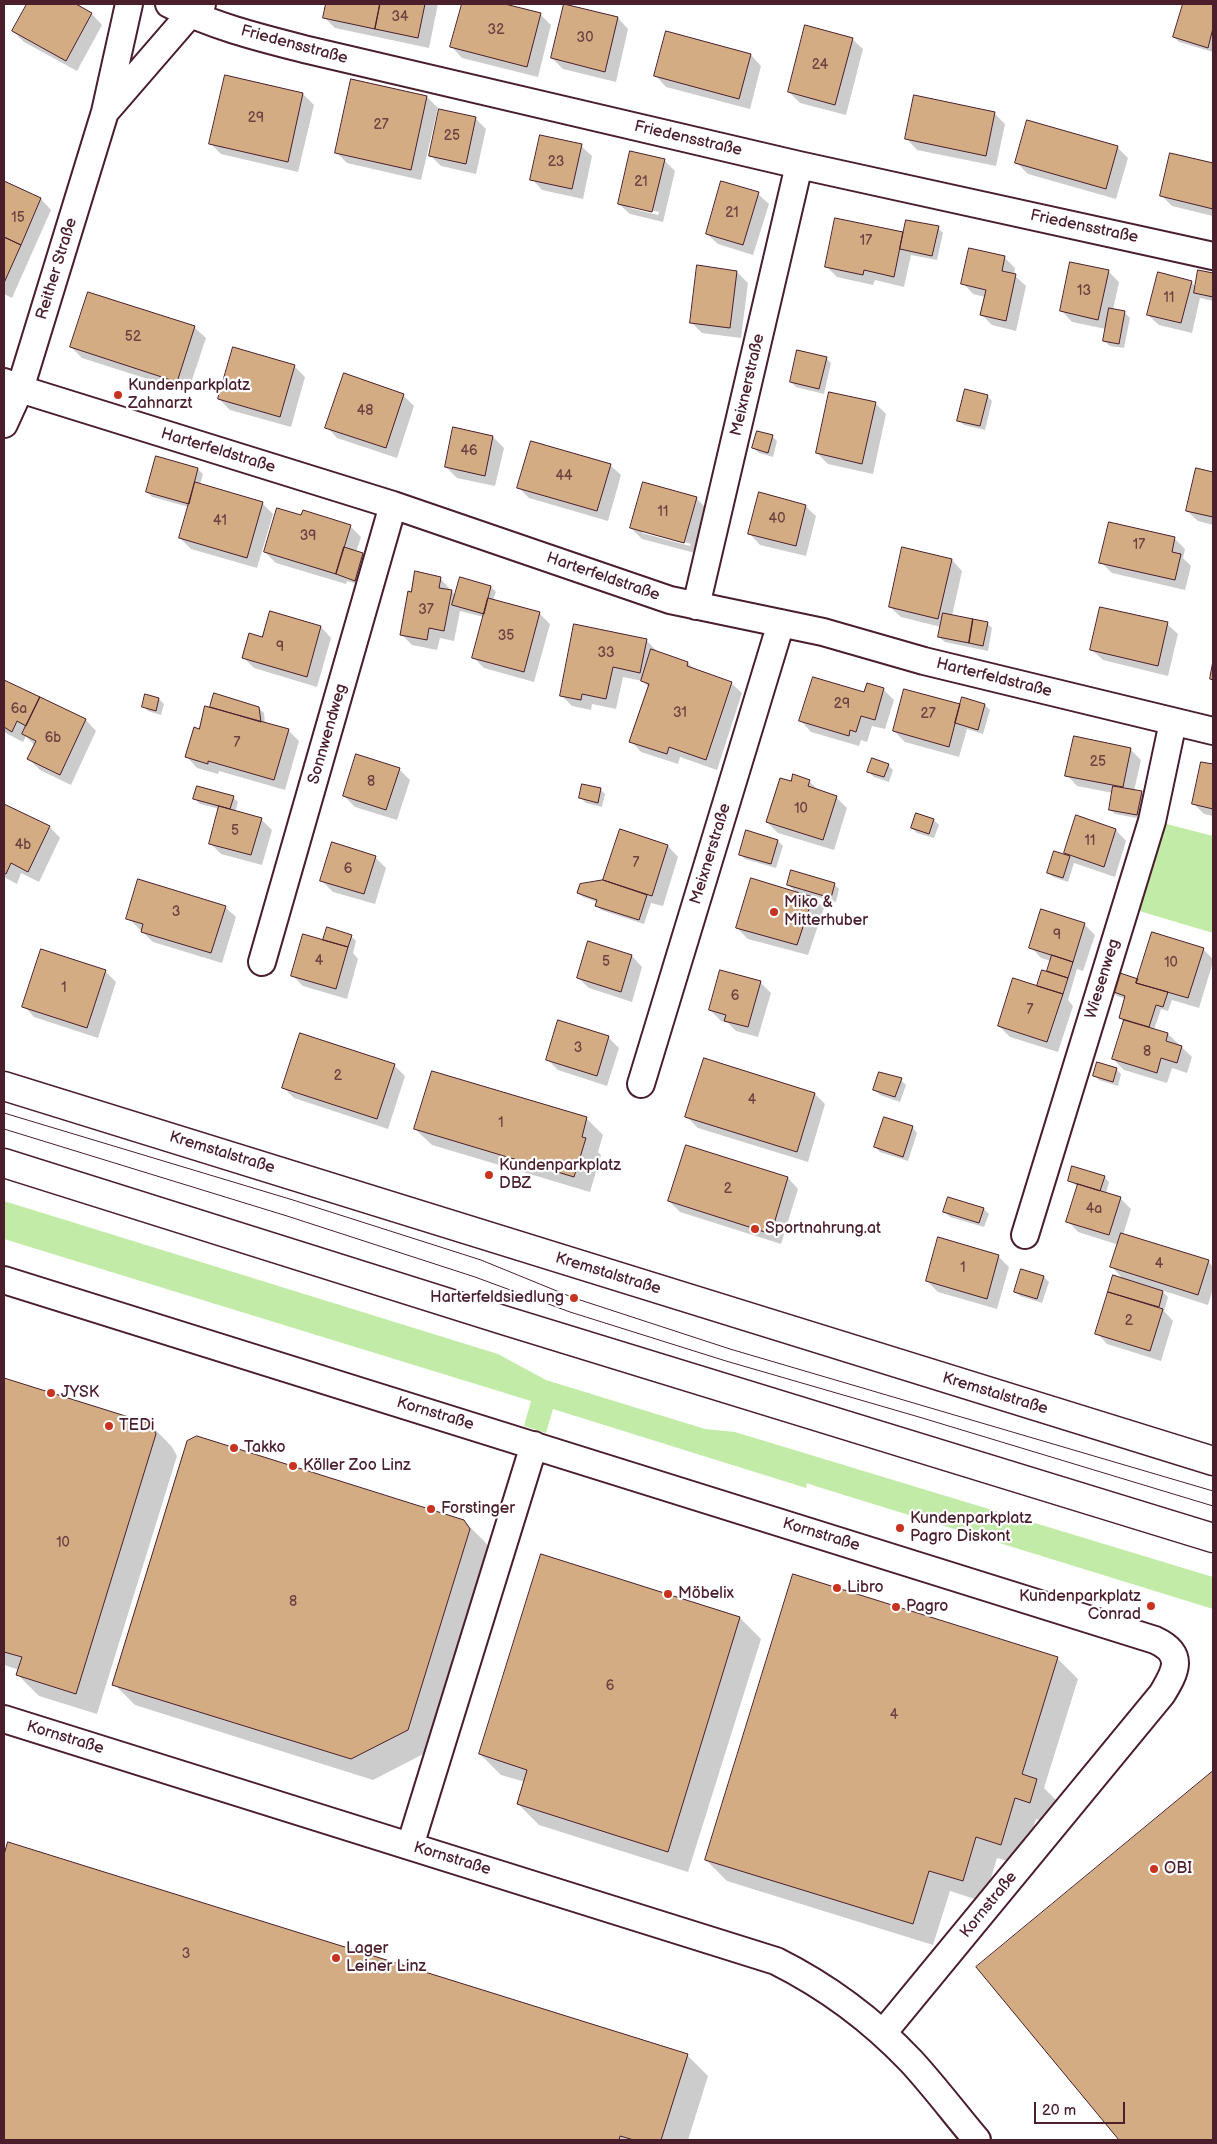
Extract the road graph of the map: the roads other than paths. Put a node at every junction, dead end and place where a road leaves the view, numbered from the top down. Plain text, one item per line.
1 (129, 4) edge
2 (187, 7) edge
3 (105, 112) junction
4 (799, 165) junction
5 (1213, 256) edge
6 (12, 386) edge
7 (4, 424) edge
8 (393, 506) junction
9 (696, 606) junction
10 (781, 623) junction
11 (1173, 722) junction
12 (1213, 731) edge
13 (262, 962) dead end
14 (641, 1084) dead end
15 (4, 1086) edge
16 (4, 1163) edge
17 (1025, 1235) dead end
18 (4, 1280) edge
19 (534, 1445) junction
20 (1213, 1461) edge
21 (1213, 1538) edge
22 (4, 1719) edge
23 (410, 1846) junction
24 (883, 2033) junction
25 (977, 2140) edge

1 - 3 street, Reither Straße
2 - 3 street, Reither Straße
2 - 4 street, Friedensstraße
3 - 6 street, Reither Straße
4 - 5 street, Friedensstraße
4 - 9 street, Meixnerstraße
6 - 7 street, Reither Straße
6 - 8 street, Harterfeldstraße
8 - 9 street, Harterfeldstraße
8 - 13 street, Sonnwendweg
9 - 10 street, Harterfeldstraße
10 - 11 street, Harterfeldstraße
10 - 14 street, Meixnerstraße
11 - 12 street, Harterfeldstraße
11 - 17 street, Wiesenweg
15 - 20 main road, Kremstalstraße
16 - 21 main road
18 - 19 street, Kornstraße
19 - 23 street
19 - 24 street, Kornstraße
22 - 23 street, Kornstraße
23 - 24 street, Kornstraße
24 - 25 street, Kornstraße

